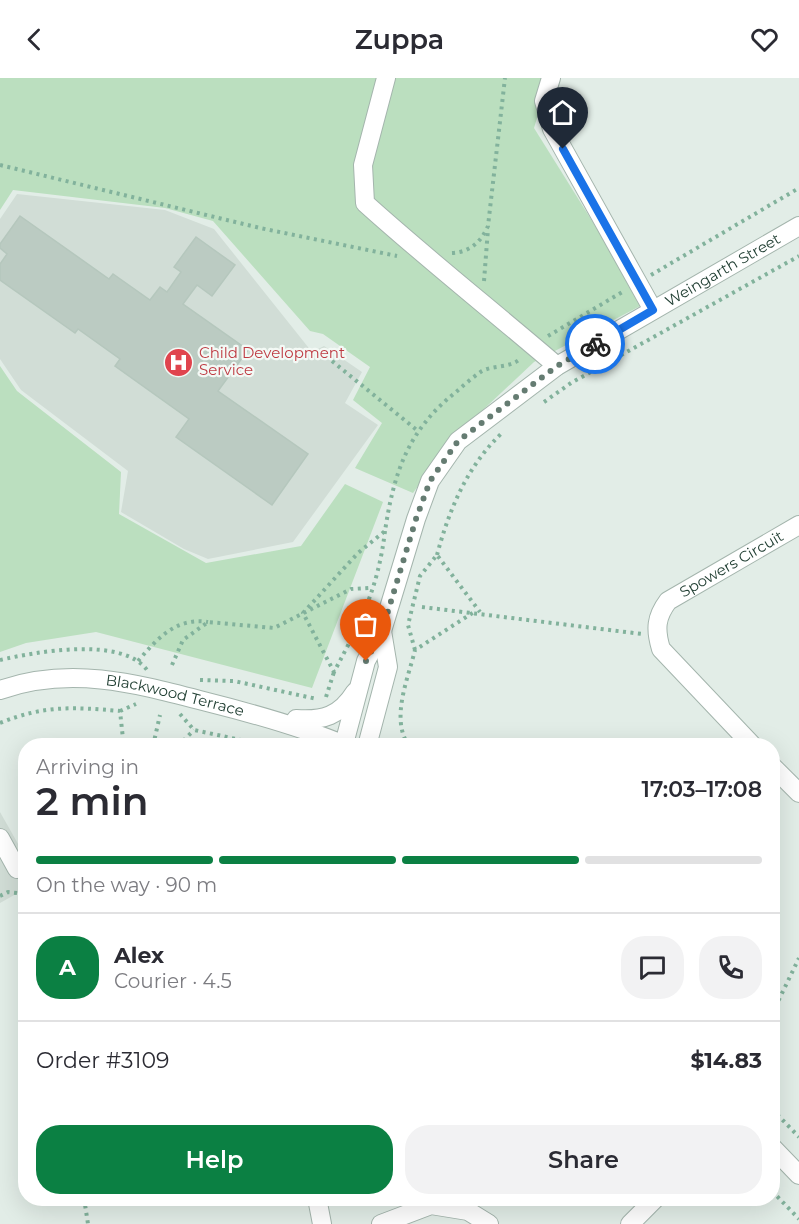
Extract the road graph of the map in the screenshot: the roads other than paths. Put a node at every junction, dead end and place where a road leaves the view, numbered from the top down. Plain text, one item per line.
1 (386, 78) edge
2 (551, 78) edge
3 (799, 226) edge
4 (653, 310) junction
5 (557, 366) junction
6 (799, 525) edge
7 (382, 631) junction
8 (360, 685) junction
9 (0, 690) edge
10 (267, 717) junction
11 (326, 738) edge
12 (348, 738) edge
13 (369, 738) edge
14 (745, 738) edge
15 (780, 774) edge
16 (799, 793) edge
17 (0, 837) edge
18 (16, 869) dead end
19 (780, 1155) edge
20 (799, 1175) edge
21 (319, 1206) edge
22 (426, 1206) edge
23 (442, 1206) edge
24 (648, 1206) edge
25 (322, 1224) edge
26 (381, 1224) edge
27 (489, 1224) edge
28 (630, 1224) edge

1 - 5 street
2 - 4 street
3 - 4 street, Weingarth Street
4 - 5 street, Weingarth Street
5 - 7 street, Weingarth Street
6 - 14 street, Spowers Circuit
7 - 8 street, Weingarth Street
7 - 13 street, Weingarth Street
8 - 10 street
8 - 12 street, Weingarth Street
9 - 10 street, Blackwood Terrace
10 - 11 street, Blackwood Terrace
15 - 16 street
17 - 18 street
19 - 20 street
21 - 25 street
22 - 26 street
23 - 27 street
24 - 28 street

